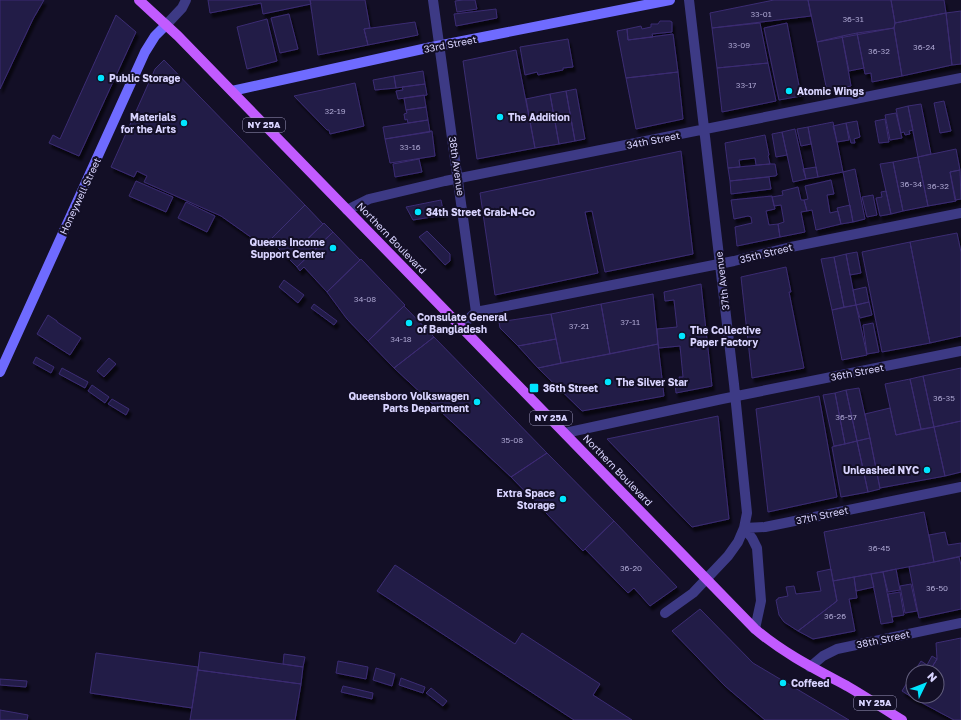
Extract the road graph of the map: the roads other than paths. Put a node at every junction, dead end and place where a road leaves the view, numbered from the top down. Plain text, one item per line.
1 (139, 0) edge
2 (186, 0) edge
3 (433, 0) edge
4 (670, 0) edge
5 (689, 0) edge
6 (166, 25) junction
7 (440, 46) junction
8 (961, 78) edge
9 (232, 91) junction
10 (704, 129) junction
11 (458, 178) junction
12 (347, 210) junction
13 (961, 213) edge
14 (720, 264) junction
15 (476, 312) junction
16 (461, 326) junction
17 (961, 351) edge
18 (0, 372) edge
19 (735, 397) junction
20 (565, 433) junction
21 (961, 487) edge
22 (744, 528) junction
23 (706, 578) junction
24 (664, 613) dead end
25 (961, 623) edge
26 (756, 629) junction
27 (810, 667) junction
28 (902, 720) edge

1 - 6 main road, Northern Boulevard / NY 25A
2 - 6 street
3 - 7 street, 38th Avenue
4 - 7 main road, 33rd Street
5 - 10 street, 37th Avenue
6 - 9 main road, Northern Boulevard / NY 25A
6 - 18 main road, Honeywell Street
7 - 9 main road, 33rd Street
7 - 11 street, 38th Avenue
8 - 10 street, 34th Street
9 - 12 main road, Northern Boulevard / NY 25A
10 - 11 street, 34th Street
10 - 14 street, 37th Avenue
11 - 12 street, 34th Street
11 - 15 street, 38th Avenue
12 - 16 main road, Northern Boulevard / NY 25A
13 - 14 street, 35th Street
14 - 15 street, 35th Street
14 - 19 street, 37th Avenue
15 - 16 street
16 - 20 main road, Northern Boulevard / NY 25A
17 - 19 street, 36th Street
19 - 20 street, 36th Street
19 - 22 street, 37th Avenue
20 - 23 main road, Northern Boulevard / NY 25A
21 - 22 street, 37th Street
22 - 23 street
22 - 26 street
23 - 24 street
23 - 26 main road, Northern Boulevard / NY 25A
25 - 27 street, 38th Street
26 - 27 main road, Northern Boulevard / NY 25A
27 - 28 main road, Northern Boulevard / NY 25A

